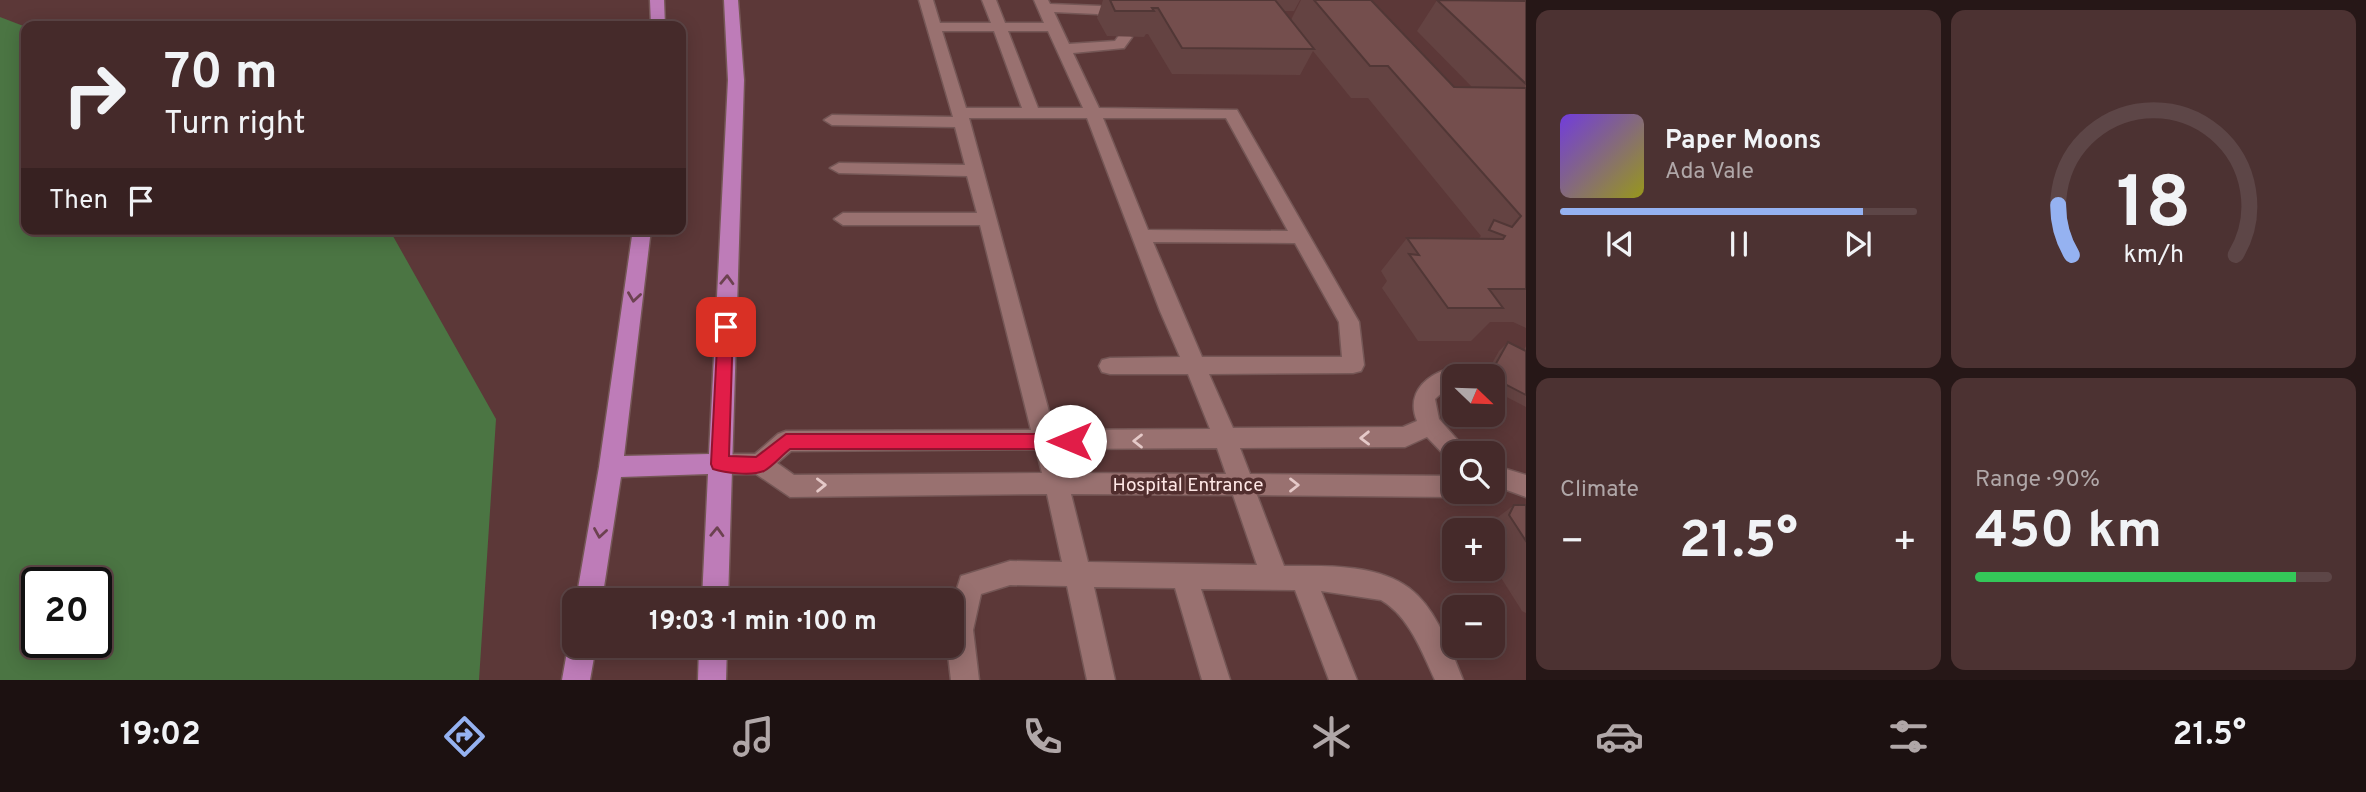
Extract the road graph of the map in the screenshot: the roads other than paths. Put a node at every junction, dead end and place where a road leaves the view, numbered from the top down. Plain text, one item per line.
1 (657, 0) edge
2 (731, 0) edge
3 (926, 0) edge
4 (989, 0) edge
5 (1043, 4) edge
6 (1114, 18) edge
7 (658, 21) edge
8 (934, 27) junction
9 (998, 27) junction
10 (1052, 27) junction
11 (1125, 37) edge
12 (1062, 49) junction
13 (1031, 112) junction
14 (1093, 113) junction
15 (960, 117) junction
16 (832, 120) dead end
17 (839, 168) dead end
18 (974, 171) junction
19 (843, 219) dead end
20 (987, 219) junction
21 (641, 235) edge
22 (1142, 236) junction
23 (1301, 237) junction
24 (1111, 366) dead end
25 (1195, 366) junction
26 (1442, 379) edge
27 (1431, 425) junction
28 (1225, 440) junction
29 (1446, 441) edge
30 (1045, 442) junction
31 (720, 464) junction
32 (760, 464) junction
33 (611, 467) junction
34 (1505, 479) edge
35 (1055, 483) junction
36 (1240, 485) junction
37 (1442, 486) edge
38 (1505, 486) edge
39 (1526, 486) edge
40 (1080, 575) junction
41 (1184, 576) junction
42 (1275, 578) junction
43 (1303, 578) junction
44 (591, 588) edge
45 (715, 588) edge
46 (580, 658) edge
47 (713, 658) edge
48 (576, 680) edge
49 (712, 680) edge
50 (965, 680) edge
51 (1101, 680) edge
52 (1216, 680) edge
53 (1343, 680) edge
54 (1449, 680) edge

1 - 7 main road
31 -> 2 main road
3 - 8 lane
4 - 9 lane
5 - 6 lane
5 - 10 lane
8 - 9 lane
8 - 15 lane
9 - 10 lane
9 - 13 lane
10 - 12 lane
11 - 12 lane
12 - 14 lane
13 - 14 lane
13 - 15 lane
14 - 22 lane
14 - 23 lane
15 - 16 lane
15 - 18 lane
17 - 18 lane
18 - 20 lane
19 - 20 lane
20 - 30 lane
21 -> 33 main road
22 - 23 lane
22 - 25 lane
23 - 25 lane
24 - 25 lane
25 - 28 lane
26 - 27 lane
27 -> 28 lane
27 - 29 lane
28 -> 30 lane
28 - 36 lane
30 - 32 lane
30 - 35 lane
31 - 32 lane
31 - 33 main road
45 -> 31 main road
32 -> 35 lane, Hospital Entrance
33 -> 44 main road
34 - 39 lane
35 - 36 lane, Hospital Entrance
35 - 40 lane
36 -> 37 lane, Hospital Entrance
36 - 42 lane
38 - 39 lane
40 - 41 lane
40 - 50 lane
40 - 51 lane
41 - 42 lane
41 - 52 lane
42 - 43 lane
43 - 53 lane
43 - 54 lane
46 - 48 main road
47 - 49 main road

